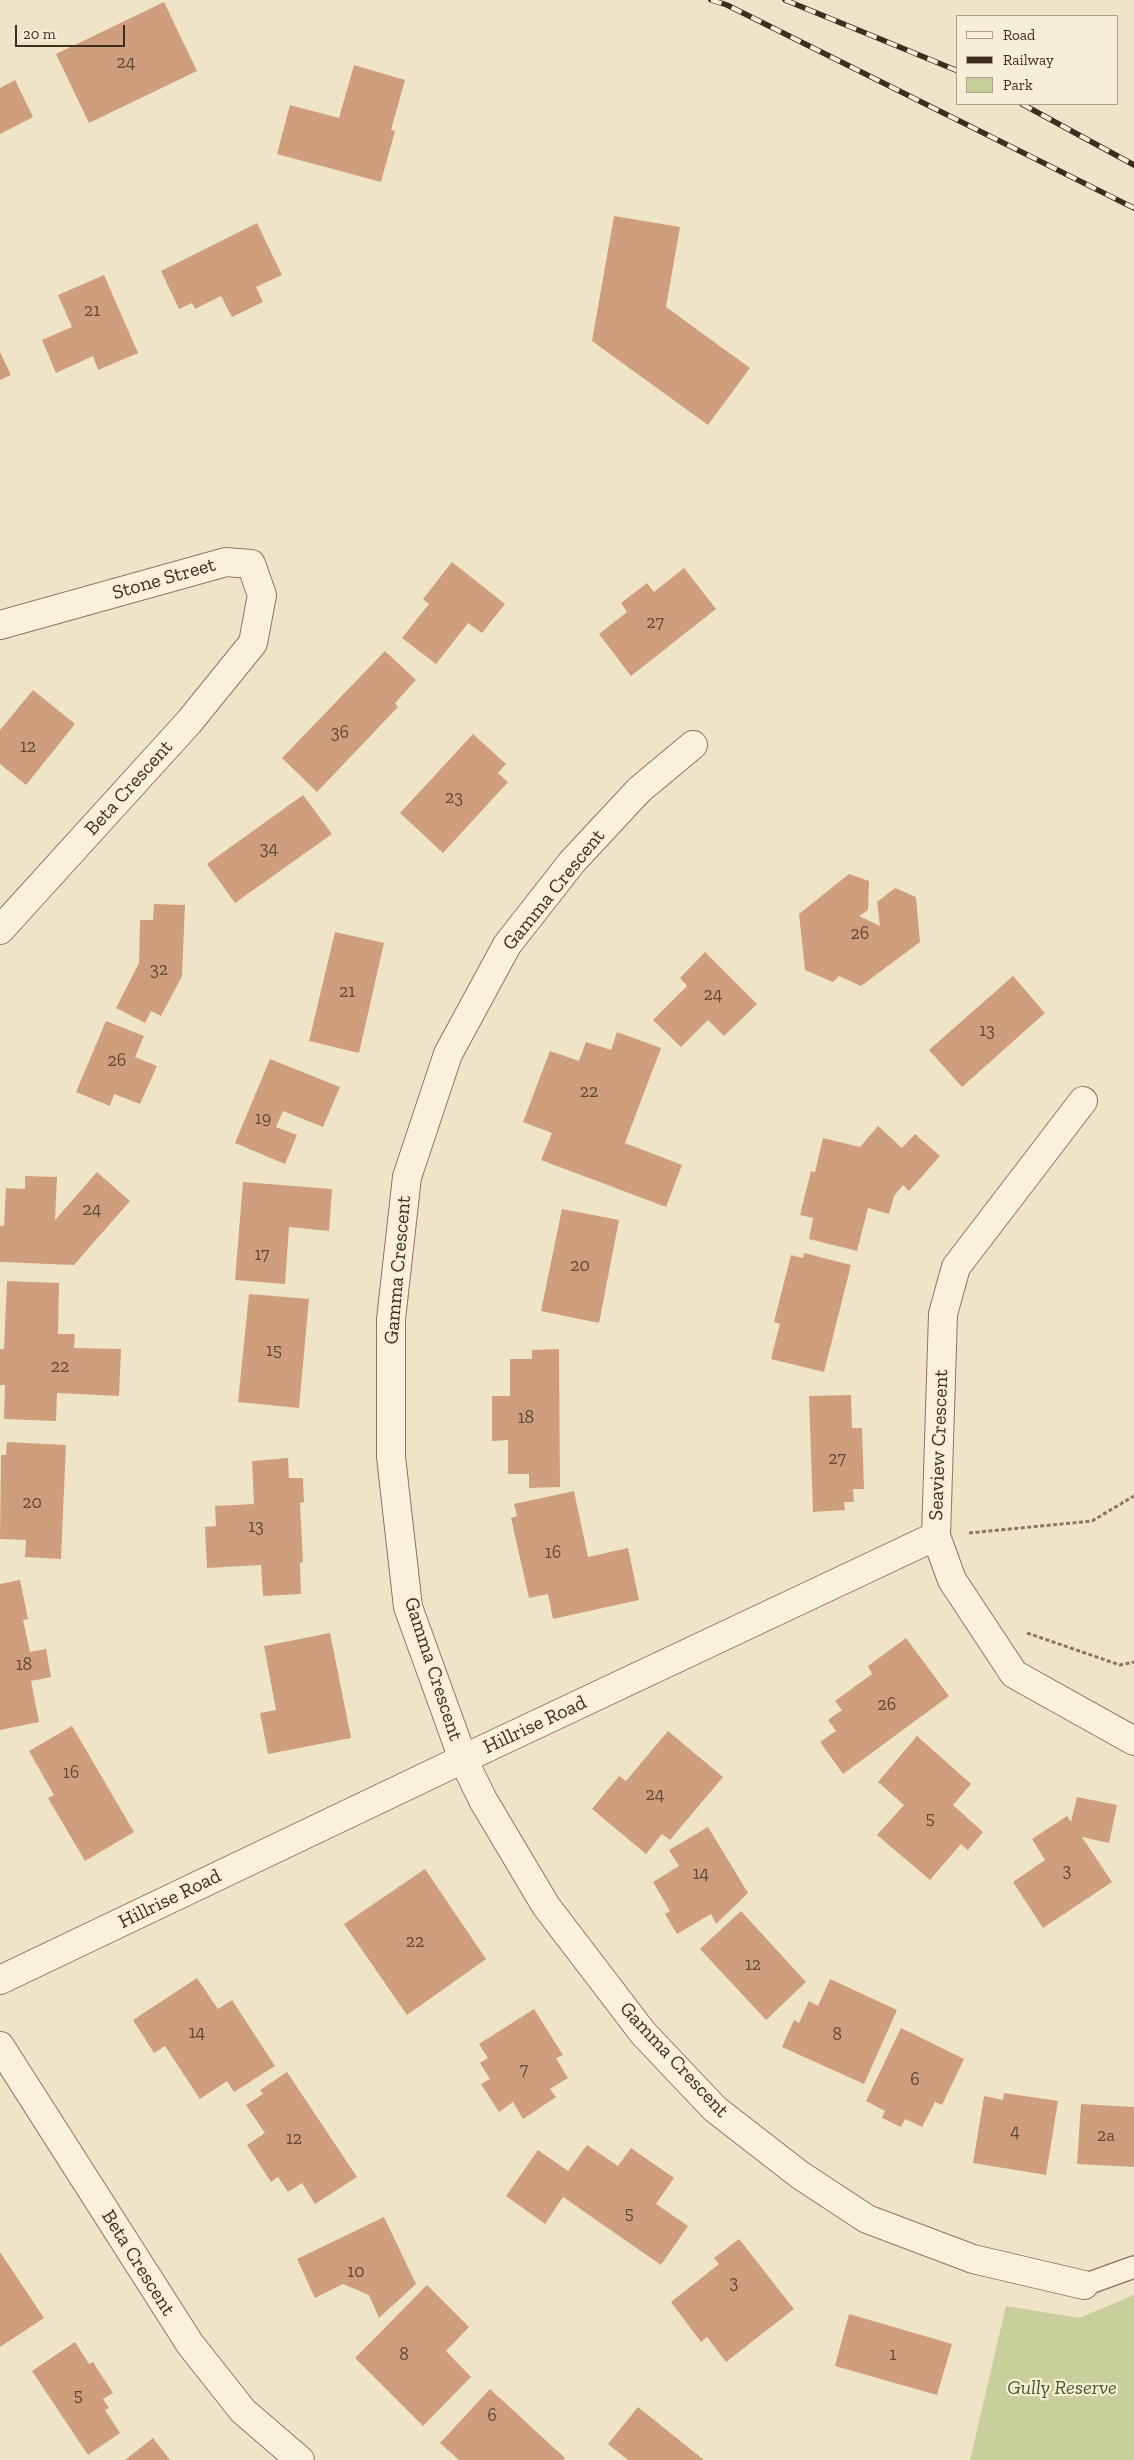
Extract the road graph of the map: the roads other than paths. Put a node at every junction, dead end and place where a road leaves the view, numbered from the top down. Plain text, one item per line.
1 (0, 625) edge
2 (253, 643) joint
3 (694, 745) dead end
4 (0, 930) edge
5 (1083, 1101) dead end
6 (936, 1536) junction
7 (1134, 1741) edge
8 (463, 1759) junction
9 (0, 1980) edge
10 (0, 2046) edge
11 (1134, 2267) edge
12 (1084, 2285) joint
13 (300, 2460) edge

1 - 2 street, Stone Street
2 - 4 street, Beta Crescent
3 - 8 street, Gamma Crescent
5 - 6 street, Seaview Crescent
6 - 7 street, Seaview Crescent
6 - 8 street, Hillrise Road
8 - 9 street, Hillrise Road
8 - 12 street, Gamma Crescent
10 - 13 street, Beta Crescent
11 - 12 lane, Gamma Crescent

